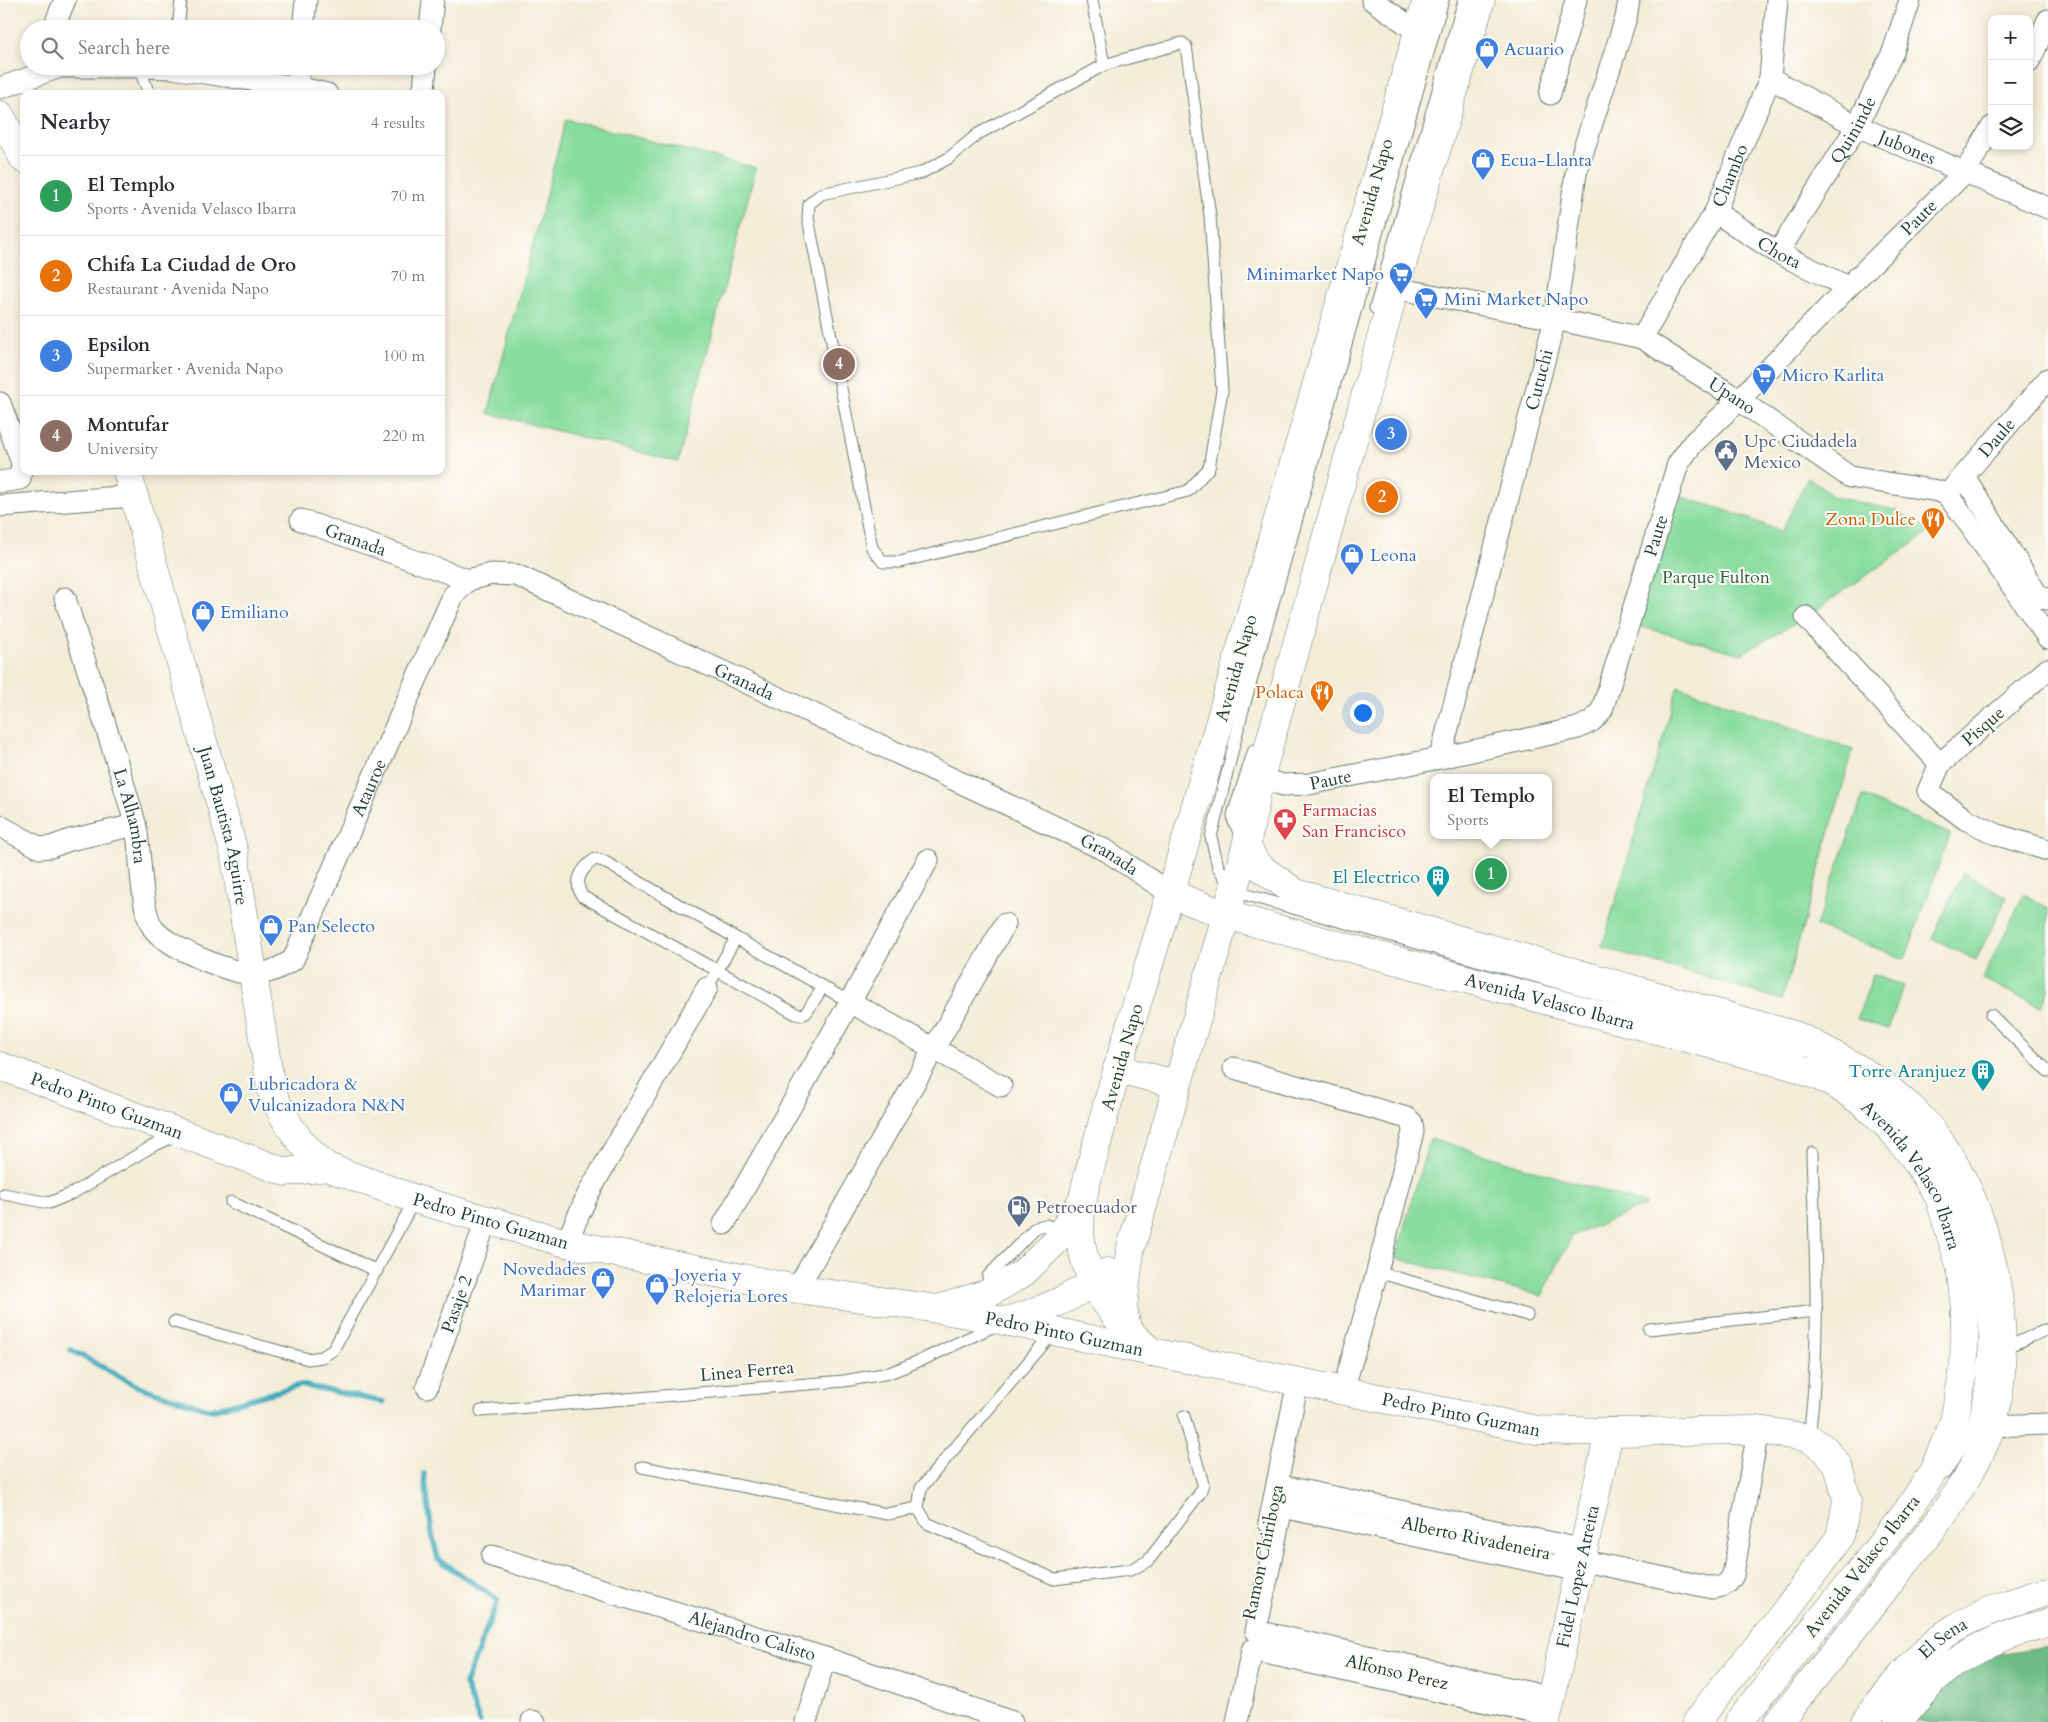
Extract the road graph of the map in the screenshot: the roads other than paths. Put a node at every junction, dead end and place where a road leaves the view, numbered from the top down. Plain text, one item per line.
1 (65, 0) edge
2 (182, 0) edge
3 (306, 0) edge
4 (433, 0) edge
5 (1092, 0) edge
6 (1372, 0) edge
7 (1427, 0) edge
8 (1443, 0) edge
9 (1464, 0) edge
10 (1480, 0) edge
11 (1576, 0) edge
12 (1629, 0) edge
13 (1776, 0) edge
14 (1910, 0) edge
15 (57, 20) edge
16 (179, 20) edge
17 (304, 20) edge
18 (431, 20) edge
19 (2048, 20) edge
20 (1418, 32) junction
21 (2030, 60) edge
22 (1104, 66) junction
23 (37, 75) edge
24 (143, 75) edge
25 (222, 75) edge
26 (298, 75) edge
27 (425, 75) edge
28 (1770, 78) junction
29 (297, 87) junction
30 (0, 88) edge
31 (148, 90) edge
32 (310, 90) edge
33 (424, 90) edge
34 (1550, 94) dead end
35 (0, 115) edge
36 (1857, 126) junction
37 (1988, 134) edge
38 (20, 152) edge
39 (1965, 172) junction
40 (2048, 208) edge
41 (1714, 212) junction
42 (1778, 253) junction
43 (1848, 287) junction
44 (1395, 288) junction
45 (1555, 319) junction
46 (1371, 323) dead end
47 (1642, 338) junction
48 (2048, 379) edge
49 (1738, 400) junction
50 (0, 403) edge
51 (20, 458) edge
52 (20, 466) edge
53 (1964, 476) junction
54 (10, 481) edge
55 (131, 484) edge
56 (1946, 496) junction
57 (0, 506) edge
58 (301, 520) dead end
59 (468, 580) junction
60 (65, 598) dead end
61 (2047, 599) edge
62 (1295, 607) dead end
63 (1806, 617) dead end
64 (2048, 638) edge
65 (2048, 669) edge
66 (1264, 721) dead end
67 (1258, 740) dead end
68 (1440, 758) junction
69 (1940, 764) junction
70 (1260, 778) junction
71 (135, 825) junction
72 (0, 826) edge
73 (1246, 846) junction
74 (2048, 850) edge
75 (928, 860) dead end
76 (1171, 894) junction
77 (1230, 903) junction
78 (1005, 924) dead end
79 (736, 938) junction
80 (717, 970) junction
81 (254, 974) junction
82 (823, 987) junction
83 (706, 988) joint
84 (850, 1002) junction
85 (1991, 1016) dead end
86 (934, 1050) junction
87 (1812, 1061) dead end
88 (0, 1066) edge
89 (1234, 1068) dead end
90 (1831, 1068) dead end
91 (1117, 1069) junction
92 (2048, 1071) edge
93 (1177, 1084) junction
94 (1002, 1086) dead end
95 (181, 1133) junction
96 (1812, 1153) dead end
97 (327, 1167) junction
98 (4, 1194) dead end
99 (415, 1199) junction
100 (1082, 1201) junction
101 (231, 1202) dead end
102 (486, 1221) junction
103 (724, 1224) dead end
104 (566, 1243) junction
105 (1130, 1251) junction
106 (377, 1271) junction
107 (1377, 1272) junction
108 (1093, 1283) junction
109 (797, 1289) junction
110 (938, 1309) junction
111 (1817, 1311) junction
112 (1528, 1315) dead end
113 (1005, 1321) junction
114 (174, 1322) dead end
115 (1127, 1328) junction
116 (1649, 1329) dead end
117 (2048, 1329) edge
118 (1054, 1331) junction
119 (2003, 1349) junction
120 (1152, 1352) junction
121 (1298, 1381) junction
122 (427, 1387) dead end
123 (1343, 1391) junction
124 (481, 1411) dead end
125 (1184, 1416) dead end
126 (2048, 1424) edge
127 (1990, 1426) junction
128 (1758, 1430) junction
129 (1609, 1432) junction
130 (1809, 1438) junction
131 (642, 1467) dead end
132 (1280, 1491) junction
133 (918, 1508) junction
134 (492, 1556) dead end
135 (1572, 1559) junction
136 (2048, 1592) edge
137 (2048, 1623) edge
138 (1245, 1637) junction
139 (826, 1658) junction
140 (1933, 1680) junction
141 (1543, 1709) edge
142 (806, 1722) edge
143 (1012, 1722) edge
144 (1228, 1722) edge
145 (1237, 1722) edge
146 (1697, 1722) edge
147 (1739, 1722) edge
148 (1751, 1722) edge
149 (1778, 1722) edge
150 (1865, 1722) edge
151 (1883, 1722) edge
152 (1898, 1722) edge

1 - 15 street
2 - 16 lane
3 - 17 street
4 - 18 street
5 - 22 lane
6 - 20 street
7 - 20 main road, Avenida Napo
8 - 77 lane
9 - 46 lane
10 - 44 main road
11 - 34 street
12 - 45 street, Cutuchi
13 - 28 street, Chambo
14 - 36 street, Quininde
19 - 21 street
20 - 76 main road, Avenida Napo
22 - 22 lane
23 - 30 street
24 - 31 lane
25 - 29 street
26 - 29 street
27 - 33 street
28 - 36 street, Jubones
28 - 41 street, Chambo
29 - 32 street
35 - 38 main road
36 - 39 street, Jubones
36 - 42 street, Quininde
37 - 39 street, Paute
39 - 40 street, Jubones
39 - 43 street, Paute
41 - 42 street, Chota
41 - 47 street, Chambo
42 - 43 street, Chota
43 - 49 street, Paute
44 - 45 street, Upano
44 - 70 main road
45 - 47 street, Upano
45 - 68 street, Cutuchi
47 - 49 street, Upano
48 - 53 street, Daule
49 - 56 street, Upano
49 - 68 street, Paute
50 - 51 street
52 - 54 street
53 - 56 street, Daule
53 - 61 street
55 - 57 street
55 - 81 main road, Juan Bautista Aguirre
56 - 64 street, Upano
58 - 59 street, Granada
59 - 76 street, Granada
59 - 81 street, Atauroe
60 - 71 street, La Alhambra
62 - 66 lane
63 - 69 street
65 - 69 street, Pisque
67 - 73 lane
68 - 70 street, Paute
69 - 74 street, Pisque
70 - 73 main road
71 - 72 street
71 - 81 street, La Alhambra
73 - 77 main road
73 - 119 main road, Avenida Velasco Ibarra
75 - 84 street
76 - 77 main road, Avenida Velasco Ibarra
76 - 91 main road, Avenida Napo
77 - 87 lane
77 - 93 main road
77 - 147 main road, Avenida Velasco Ibarra
78 - 86 street
79 - 80 lane
79 - 80 lane
79 - 82 lane
80 - 82 lane
80 - 83 lane
81 - 97 main road, Juan Bautista Aguirre
82 - 84 lane
83 - 104 street
84 - 86 street
84 - 103 street
85 - 92 lane
86 - 94 street
86 - 109 street
88 - 95 main road, Pedro Pinto Guzman
89 - 107 street
90 - 148 lane
91 - 93 main road
91 - 100 main road, Avenida Napo
93 - 105 main road
95 - 97 main road, Pedro Pinto Guzman
95 - 98 lane
96 - 111 lane
97 - 99 main road, Pedro Pinto Guzman
99 - 102 main road, Pedro Pinto Guzman
99 - 106 lane
100 - 108 main road, Avenida Napo
100 - 110 main road
101 - 106 lane
102 - 104 main road, Pedro Pinto Guzman
102 - 122 street, Pasaje 2
104 - 109 main road, Pedro Pinto Guzman
105 - 108 main road
105 - 115 main road
106 - 114 lane
107 - 112 lane
107 - 123 street
108 - 113 main road
108 - 115 main road, Avenida Napo
109 - 110 main road, Pedro Pinto Guzman
110 - 113 main road, Pedro Pinto Guzman
111 - 116 lane
111 - 130 lane
113 - 118 main road, Pedro Pinto Guzman
113 - 124 lane, Linea Ferrea
115 - 120 main road, Avenida Napo
117 - 119 lane
118 - 120 main road, Pedro Pinto Guzman
118 - 133 lane
119 - 127 main road, Avenida Velasco Ibarra
120 - 121 main road, Pedro Pinto Guzman
121 - 123 main road, Pedro Pinto Guzman
121 - 132 street, Ramon Chiriboga
123 - 129 main road, Pedro Pinto Guzman
125 - 133 lane
126 - 127 street
127 - 149 main road, Avenida Velasco Ibarra
128 - 129 main road, Pedro Pinto Guzman
128 - 130 main road, Pedro Pinto Guzman
128 - 135 street, Alberto Rivadeneira
129 - 135 main road, Fidel Lopez Atreita
130 - 146 main road, Pedro Pinto Guzman
131 - 133 lane
132 - 135 street, Alberto Rivadeneira
132 - 138 street, Ramon Chiriboga
134 - 139 street, Alejandro Calisto
135 - 141 main road, Fidel Lopez Atreita
135 - 141 street
136 - 150 main road, El Sena
137 - 140 main road, El Sena
138 - 141 street, Alfonso Perez
138 - 144 street, Ramon Chiriboga
139 - 142 street
139 - 143 street, Alejandro Calisto
140 - 151 main road
140 - 152 main road, El Sena
141 - 145 street

